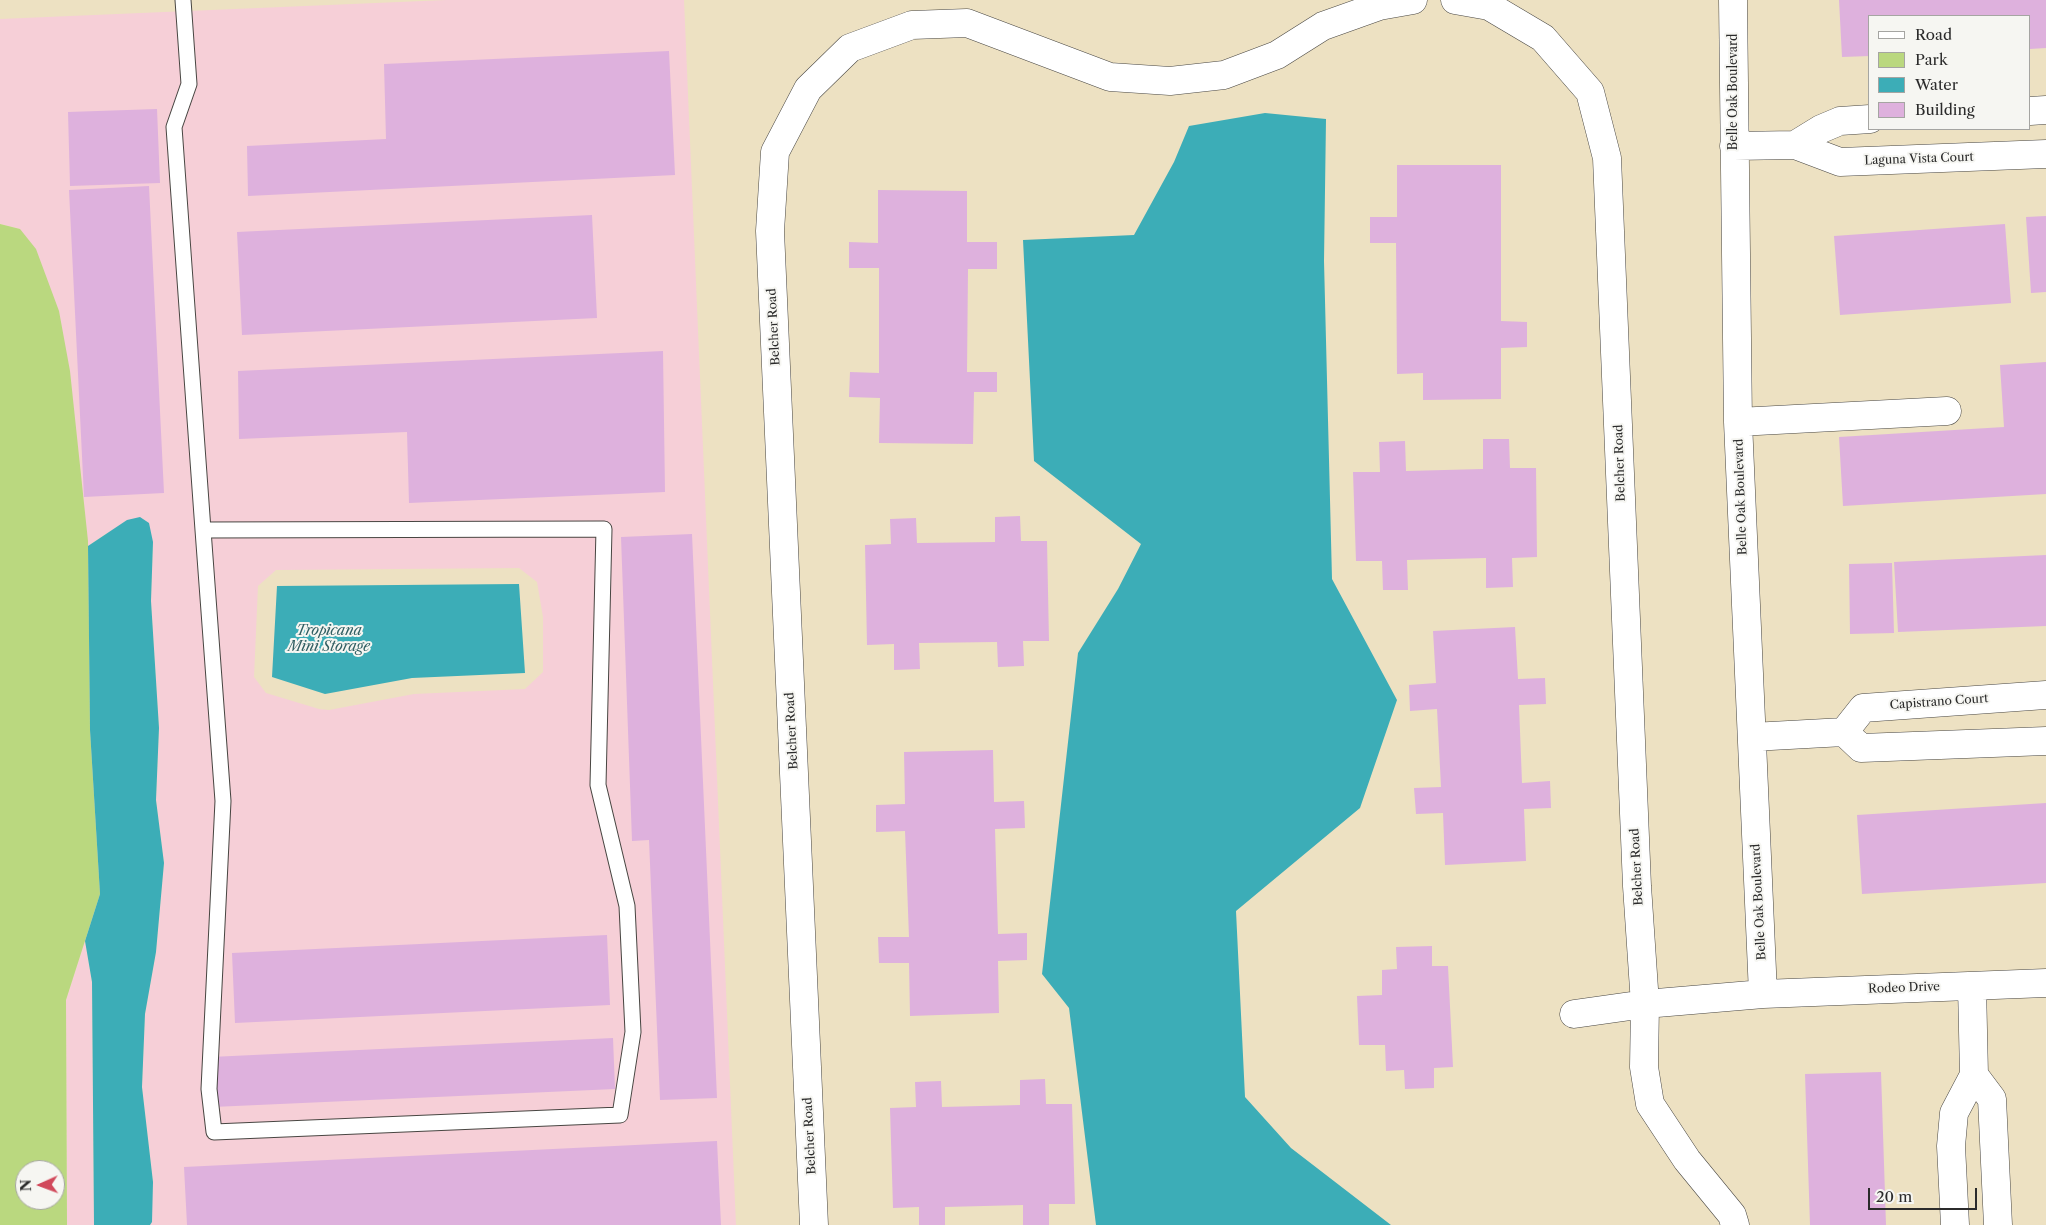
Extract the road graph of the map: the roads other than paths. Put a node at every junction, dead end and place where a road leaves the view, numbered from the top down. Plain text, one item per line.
1 (183, 0) edge
2 (1413, 0) edge
3 (1455, 0) edge
4 (1733, 0) edge
5 (2031, 110) edge
6 (2046, 110) edge
7 (1868, 119) edge
8 (1795, 145) junction
9 (1734, 146) junction
10 (2046, 154) edge
11 (1947, 411) dead end
12 (1738, 422) junction
13 (203, 530) junction
14 (2046, 695) edge
15 (1844, 732) junction
16 (1752, 738) junction
17 (2046, 741) edge
18 (2046, 983) edge
19 (1972, 986) junction
20 (1763, 994) junction
21 (1645, 1004) junction
22 (1574, 1014) dead end
23 (1974, 1075) junction
24 (814, 1225) edge
25 (1735, 1225) edge
26 (1955, 1225) edge
27 (1998, 1225) edge

1 - 13 lane
2 - 24 street, Belcher Road
3 - 21 street, Belcher Road
4 - 9 street, Belle Oak Boulevard
5 - 6 street
7 - 8 street
8 - 9 street, Laguna Vista Court
8 - 10 street, Laguna Vista Court
9 - 12 street, Belle Oak Boulevard
11 - 12 street
12 - 16 street, Belle Oak Boulevard
13 - 13 lane
14 - 15 street, Capistrano Court
15 - 16 street
15 - 17 street
16 - 20 street, Belle Oak Boulevard
18 - 19 street, Rodeo Drive
19 - 20 street, Rodeo Drive
19 - 23 street
20 - 21 street
21 - 22 street
21 - 25 street, Belcher Road
23 - 26 street
23 - 27 street

